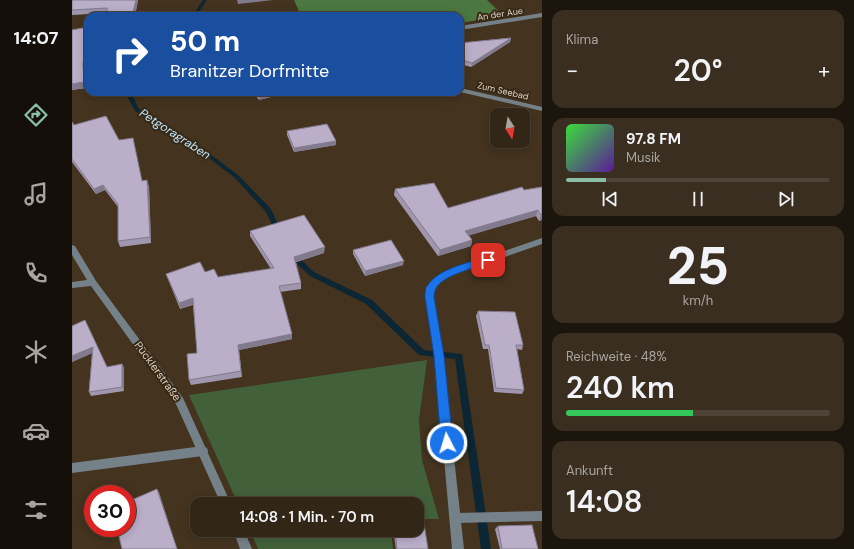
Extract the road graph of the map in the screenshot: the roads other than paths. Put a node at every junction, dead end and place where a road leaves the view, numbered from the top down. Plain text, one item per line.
1 (542, 15) edge
2 (464, 27) edge
3 (464, 91) edge
4 (542, 109) edge
5 (542, 242) edge
6 (72, 248) edge
7 (93, 283) junction
8 (72, 285) edge
9 (203, 451) junction
10 (72, 468) edge
11 (223, 497) edge
12 (542, 516) edge
13 (455, 518) junction
14 (241, 537) edge
15 (246, 549) edge
16 (458, 549) edge

1 - 2 street, An der Aue
3 - 4 street, Zum Seebad
5 - 13 street
6 - 7 street, Pücklerstraße
7 - 8 street
7 - 9 street, Pücklerstraße
9 - 10 street
9 - 11 street, Pücklerstraße
12 - 13 street
13 - 16 street
14 - 15 street

